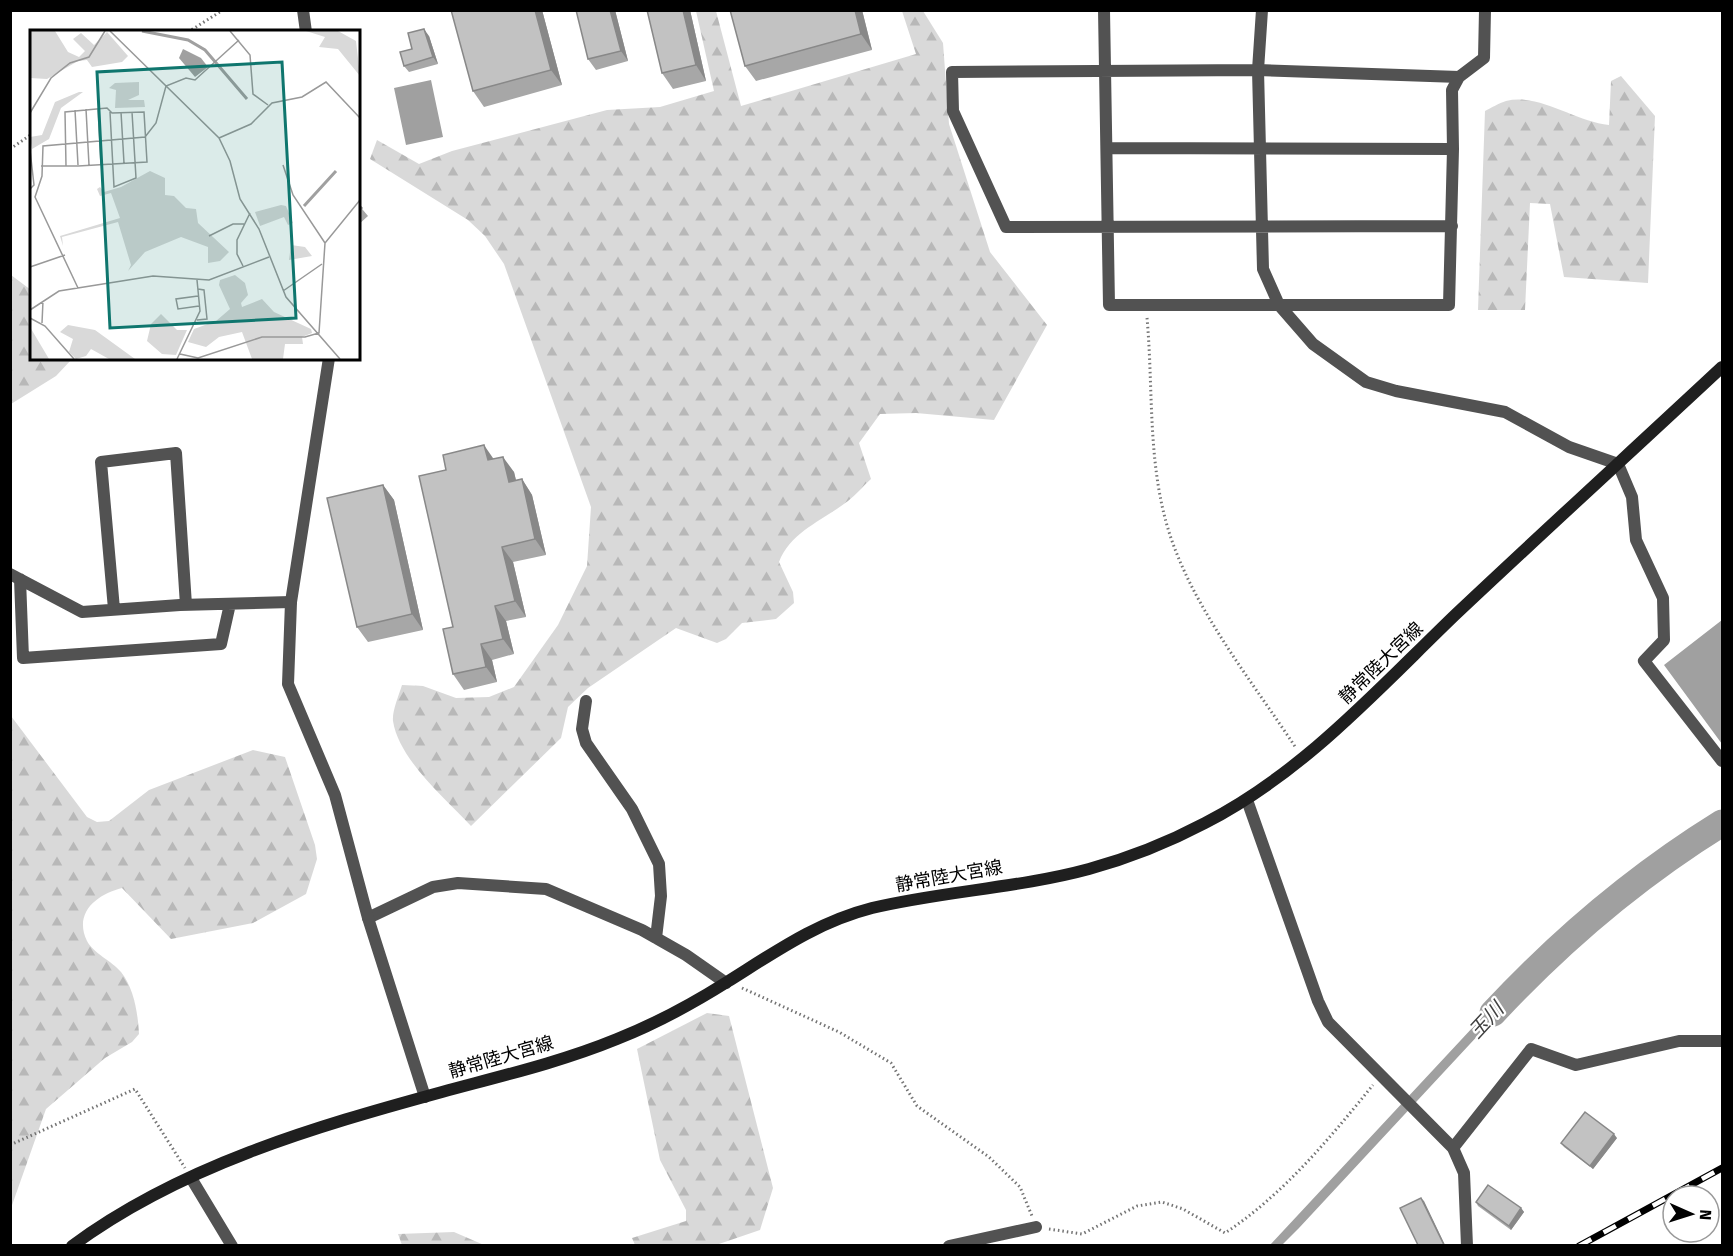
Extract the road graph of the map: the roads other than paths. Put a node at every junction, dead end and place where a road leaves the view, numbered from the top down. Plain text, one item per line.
1 (303, 10) edge
2 (1104, 10) edge
3 (1262, 10) edge
4 (1485, 10) edge
5 (306, 30) edge
6 (1105, 69) junction
7 (1258, 70) junction
8 (1459, 77) junction
9 (1108, 148) junction
10 (1260, 149) junction
11 (1454, 149) junction
12 (1261, 226) junction
13 (1452, 226) junction
14 (1107, 228) junction
15 (1279, 305) junction
16 (329, 360) edge
17 (1722, 367) edge
18 (1618, 464) junction
19 (15, 577) edge
20 (291, 602) junction
21 (230, 604) junction
22 (186, 605) junction
23 (114, 609) junction
24 (586, 701) dead end
25 (1722, 761) edge
26 (1247, 800) junction
27 (368, 918) junction
28 (656, 938) junction
29 (726, 983) junction
30 (1722, 1041) edge
31 (425, 1097) junction
32 (1453, 1148) junction
33 (191, 1179) junction
34 (1036, 1227) road end
35 (72, 1245) edge
36 (232, 1245) edge
37 (949, 1245) edge
38 (1467, 1245) edge

1 - 5 street
2 - 6 street
3 - 7 street
4 - 8 street
6 - 7 street
6 - 9 street
6 - 14 street
7 - 8 street
7 - 10 street
8 - 11 street
9 - 10 street
9 - 14 street
10 - 11 street
10 - 12 street
11 - 13 street
12 - 13 street
12 - 14 street
12 - 15 street
13 - 15 street
14 - 15 street
15 - 18 street
16 - 20 street
17 - 18 main road, 静常陸大宮線
18 - 25 street
18 - 26 main road, 静常陸大宮線
19 - 21 street
19 - 23 street
20 - 21 street
20 - 27 street
21 - 22 street
22 - 23 street
22 - 23 street
24 - 28 street
26 - 29 main road, 静常陸大宮線
26 - 32 street
27 - 28 street
27 - 31 street
28 - 29 street
29 - 31 main road, 静常陸大宮線
30 - 32 street
31 - 33 main road, 静常陸大宮線
32 - 38 street
33 - 35 main road, 静常陸大宮線
33 - 36 street
34 - 37 street

